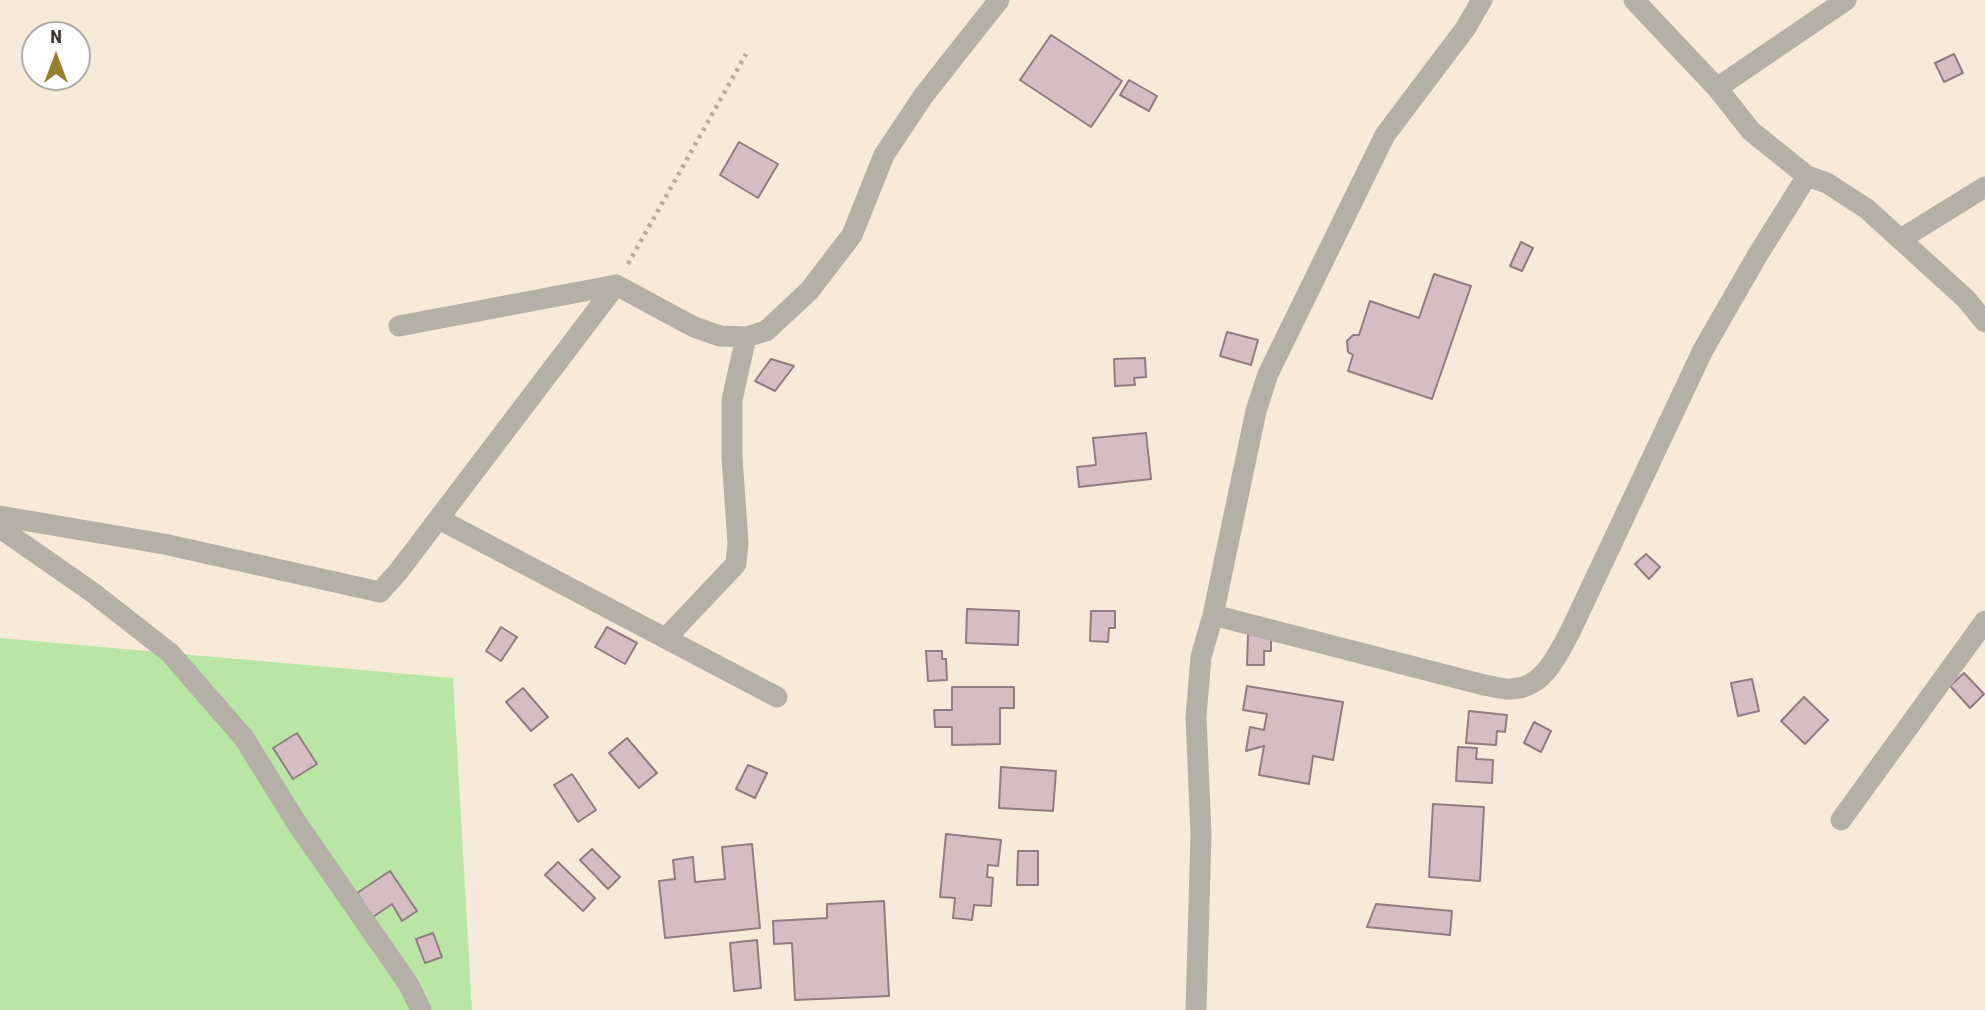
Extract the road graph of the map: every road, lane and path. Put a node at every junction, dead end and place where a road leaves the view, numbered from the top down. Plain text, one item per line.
1 (999, 0) edge
2 (1482, 0) edge
3 (1634, 0) edge
4 (1846, 0) edge
5 (746, 54) dead end
6 (1717, 88) junction
7 (1807, 176) junction
8 (1985, 187) edge
9 (1901, 239) junction
10 (616, 285) junction
11 (1985, 322) edge
12 (399, 326) dead end
13 (746, 337) junction
14 (0, 516) edge
15 (439, 519) junction
16 (0, 528) edge
17 (1213, 615) junction
18 (1985, 621) edge
19 (666, 638) junction
20 (777, 696) dead end
21 (1841, 820) dead end
22 (421, 1010) edge
23 (1196, 1010) edge

1 - 13 street
2 - 17 street
3 - 6 street
4 - 6 street
5 - 10 path
6 - 7 street
7 - 9 street
7 - 17 street
8 - 9 street
9 - 11 street
10 - 12 street
10 - 13 street
10 - 15 street
13 - 19 street
14 - 15 street
15 - 19 street
16 - 22 street
17 - 23 street
18 - 21 street
19 - 20 street

